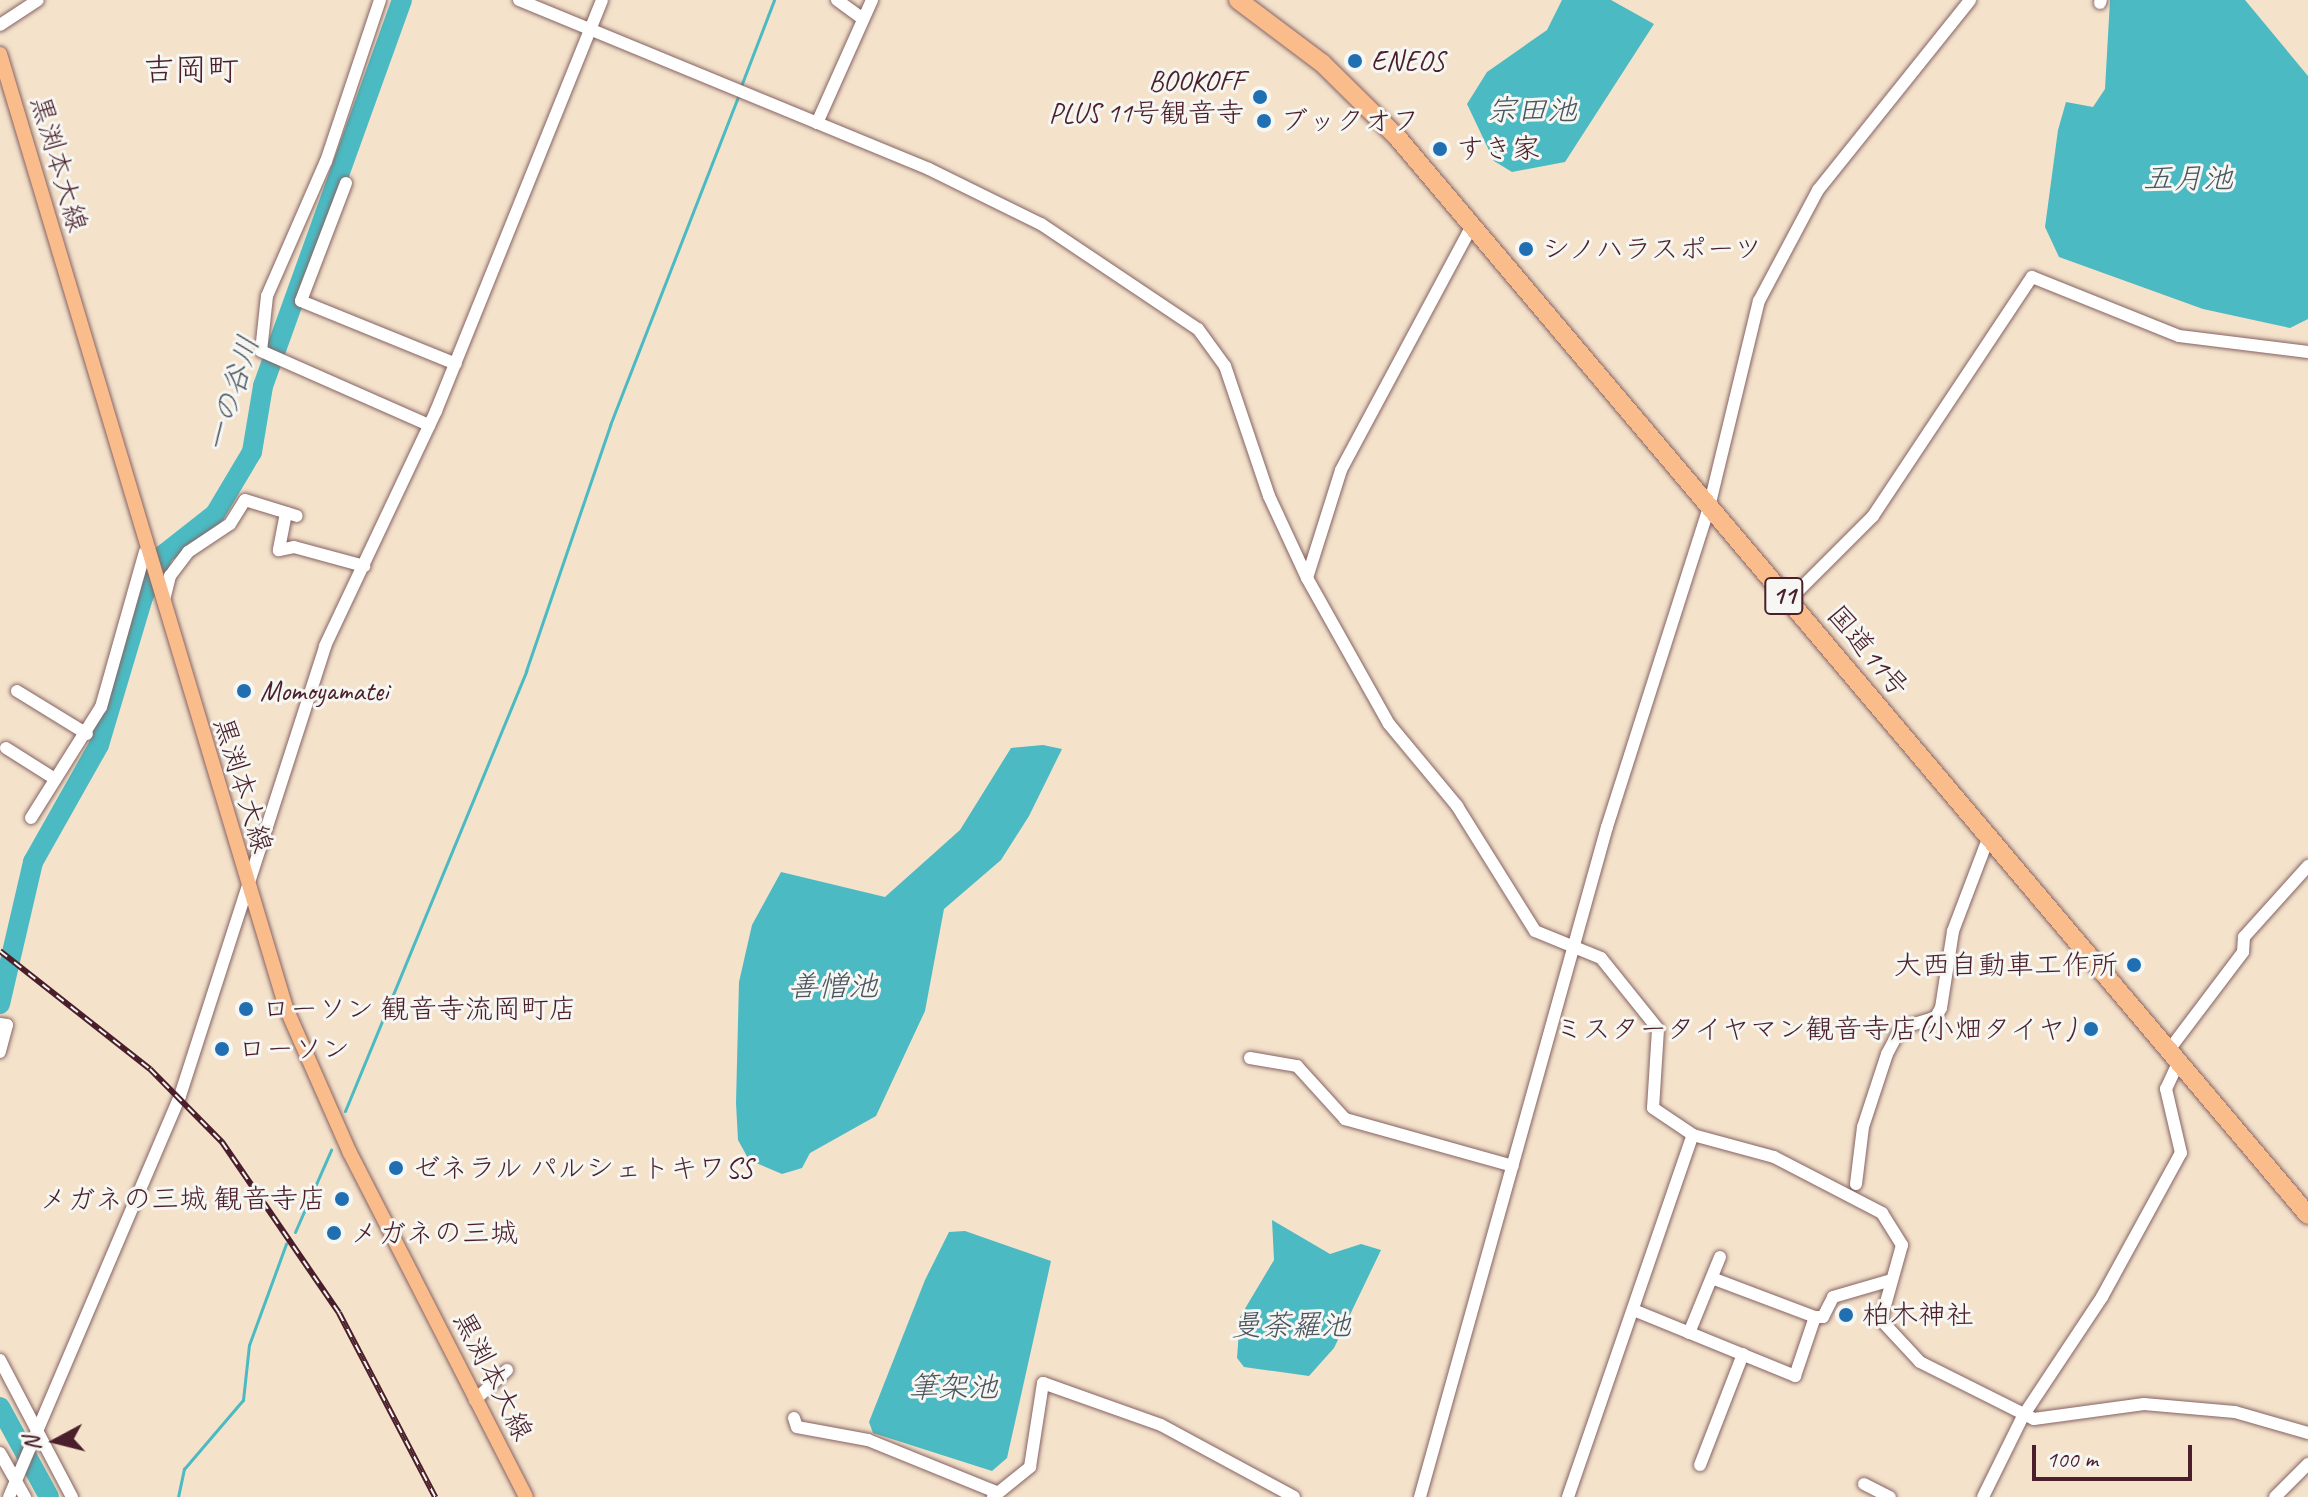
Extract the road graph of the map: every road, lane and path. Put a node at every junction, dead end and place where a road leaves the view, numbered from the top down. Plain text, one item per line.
1 (38, 0) edge
2 (380, 0) edge
3 (519, 0) edge
4 (602, 0) edge
5 (837, 0) edge
6 (872, 0) edge
7 (1238, 0) edge
8 (1970, 0) edge
9 (863, 19) junction
10 (0, 25) edge
11 (593, 30) junction
12 (0, 54) edge
13 (817, 123) junction
14 (346, 183) dead end
15 (1472, 226) junction
16 (2308, 352) edge
17 (456, 364) junction
18 (429, 425) junction
19 (1709, 507) junction
20 (145, 552) junction
21 (364, 566) junction
22 (1307, 578) junction
23 (1788, 601) junction
24 (162, 607) junction
25 (17, 691) dead end
26 (87, 734) junction
27 (6, 748) dead end
28 (55, 779) junction
29 (31, 818) dead end
30 (1989, 836) junction
31 (2308, 866) edge
32 (248, 890) junction
33 (1572, 948) junction
34 (3, 1024) edge
35 (0, 1052) edge
36 (2174, 1055) junction
37 (1250, 1058) dead end
38 (1693, 1135) junction
39 (1513, 1166) junction
40 (1856, 1184) dead end
41 (2308, 1215) edge
42 (1720, 1257) dead end
43 (1712, 1278) junction
44 (1891, 1280) junction
45 (1636, 1311) junction
46 (1815, 1317) junction
47 (1689, 1333) junction
48 (1743, 1354) junction
49 (0, 1360) edge
50 (507, 1370) dead end
51 (475, 1400) junction
52 (2023, 1416) junction
53 (794, 1418) dead end
54 (38, 1429) junction
55 (2308, 1433) edge
56 (0, 1453) edge
57 (2308, 1464) edge
58 (1700, 1465) dead end
59 (16, 1482) junction
60 (1864, 1484) dead end
61 (994, 1494) edge
62 (1882, 1495) edge
63 (9, 1497) edge
64 (25, 1497) edge
65 (72, 1497) edge
66 (526, 1497) edge
67 (1294, 1497) edge
68 (1420, 1497) edge
69 (1568, 1497) edge
70 (1983, 1497) edge
71 (2275, 1497) edge

1 - 10 street
2 - 18 street
3 - 11 street
4 - 11 street
5 - 9 street
6 - 9 street
7 - 15 highway, 国道11号 / 11
8 - 19 street
9 - 13 street
11 - 13 street
11 - 17 street
12 - 20 main road, 黒渕本大線
13 - 22 street
14 - 17 street
15 - 19 highway, 国道11号 / 11
15 - 22 street
16 - 23 street
17 - 18 street
18 - 21 street
19 - 23 highway, 国道11号 / 11
19 - 33 street
20 - 24 main road, 黒渕本大線
20 - 26 street
21 - 24 street
21 - 32 street
22 - 33 street
23 - 30 highway, 国道11号 / 11
24 - 32 main road, 黒渕本大線
25 - 26 street
26 - 28 street
27 - 28 street
28 - 29 street
30 - 36 highway, 国道11号 / 11
30 - 40 street
31 - 36 street
32 - 51 main road, 黒渕本大線
32 - 54 street
33 - 38 street
33 - 39 street
34 - 35 street
36 - 41 highway, 国道11号 / 11
36 - 52 street
37 - 39 street
38 - 44 street
38 - 45 street
39 - 68 street
42 - 43 street
43 - 46 street
43 - 47 street
44 - 46 street
44 - 52 street
45 - 47 street
45 - 69 street
46 - 48 street
47 - 48 street
48 - 58 street
49 - 54 street
50 - 51 street
51 - 66 main road, 黒渕本大線
52 - 55 street
52 - 70 street
53 - 61 street
54 - 59 street
54 - 65 street
56 - 59 street
57 - 71 street
59 - 63 street
59 - 64 street
60 - 62 street
61 - 67 street

